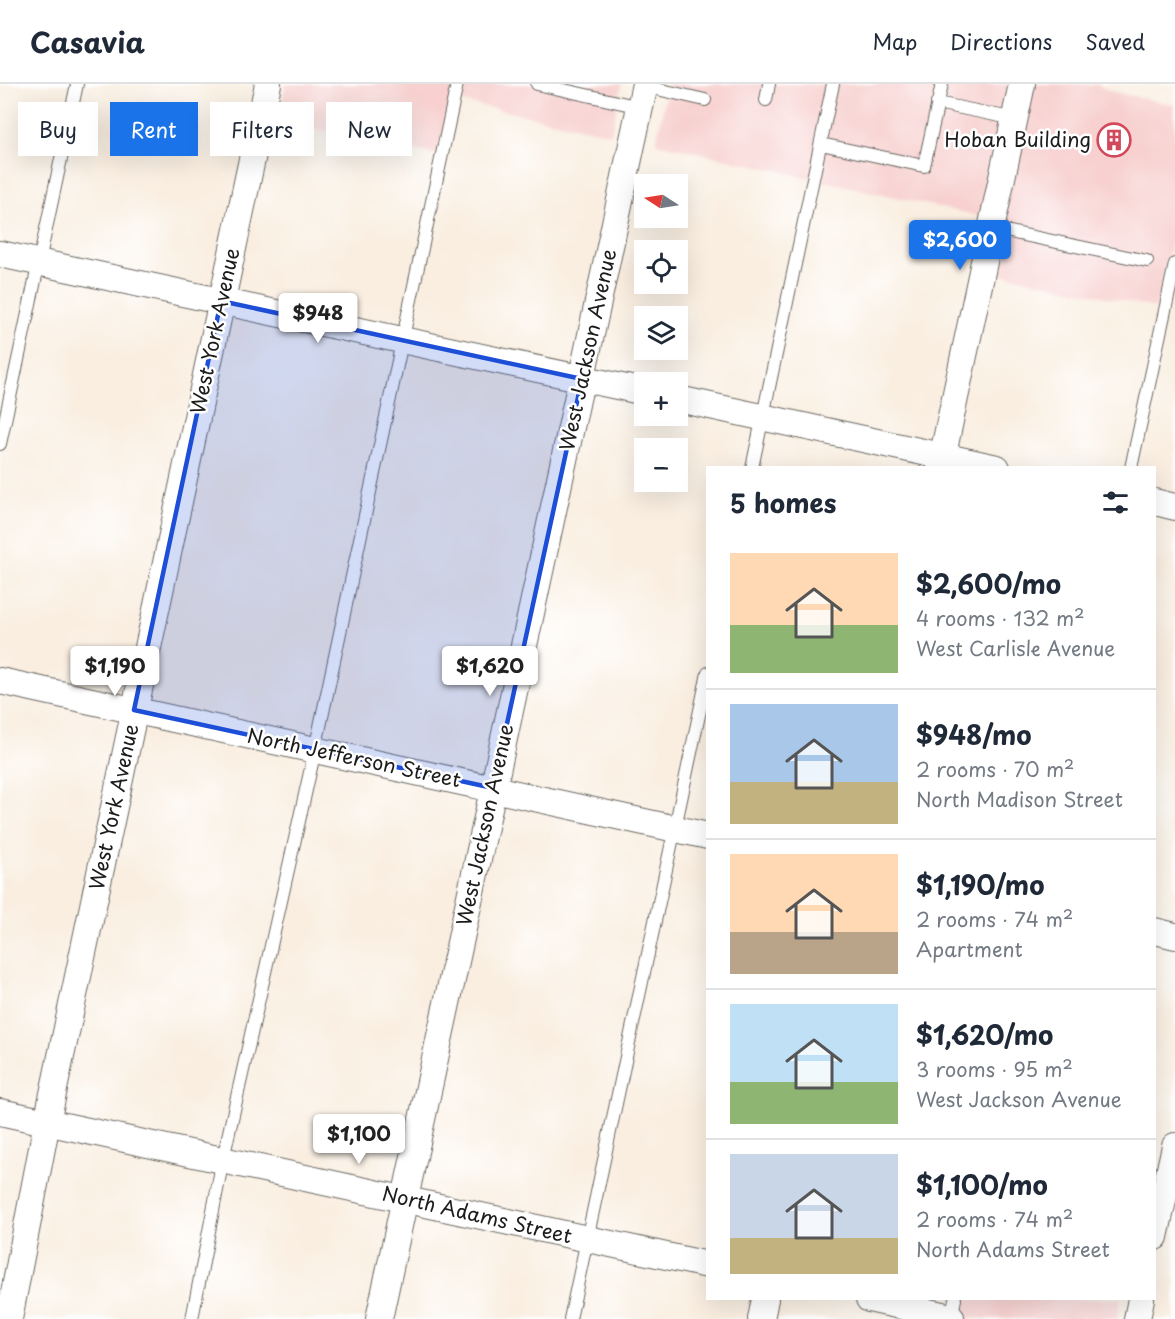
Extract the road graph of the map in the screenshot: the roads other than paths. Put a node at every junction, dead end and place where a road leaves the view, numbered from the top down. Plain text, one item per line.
1 (77, 84) edge
2 (268, 84) edge
3 (457, 84) edge
4 (537, 84) edge
5 (769, 84) edge
6 (833, 84) edge
7 (942, 84) edge
8 (1022, 84) edge
9 (643, 92) edge
10 (705, 100) dead end
11 (766, 100) dead end
12 (938, 103) junction
13 (1015, 119) junction
14 (821, 144) junction
15 (991, 228) junction
16 (0, 254) edge
17 (1147, 261) dead end
18 (39, 263) junction
19 (1175, 264) edge
20 (222, 301) junction
21 (402, 341) junction
22 (582, 379) junction
23 (634, 390) edge
24 (688, 401) edge
25 (763, 416) junction
26 (0, 444) edge
27 (941, 462) edge
28 (752, 466) edge
29 (978, 466) edge
30 (1131, 466) edge
31 (1156, 502) edge
32 (1175, 507) edge
33 (0, 681) edge
34 (706, 682) edge
35 (134, 710) junction
36 (315, 750) junction
37 (493, 789) junction
38 (674, 829) junction
39 (706, 836) edge
40 (1156, 931) edge
41 (1175, 936) edge
42 (0, 1112) edge
43 (46, 1122) junction
44 (1175, 1146) edge
45 (223, 1159) junction
46 (405, 1197) junction
47 (1156, 1232) edge
48 (587, 1240) junction
49 (706, 1265) edge
50 (765, 1300) edge
51 (874, 1300) edge
52 (1141, 1300) edge
53 (952, 1312) edge
54 (9, 1319) edge
55 (192, 1319) edge
56 (379, 1319) edge
57 (570, 1319) edge
58 (761, 1319) edge
59 (1137, 1319) edge

1 - 18 lane
2 - 20 street, West York Avenue
3 - 21 lane
4 - 9 lane
5 - 11 lane
6 - 14 lane
7 - 12 lane
8 - 13 street
9 - 10 lane
9 - 22 street, West Jackson Avenue
12 - 13 lane
12 - 14 lane
13 - 15 street
14 - 25 lane
15 - 17 lane
15 - 27 street
16 - 18 street
18 - 20 street
18 - 26 lane
19 - 30 lane
20 - 21 street
20 - 35 street, West York Avenue
21 - 22 street
21 - 36 lane
22 - 23 street
22 - 37 street, West Jackson Avenue
24 - 25 street
25 - 27 street
25 - 28 lane
27 - 29 street
31 - 32 street
33 - 35 street, North Jefferson Street
34 - 38 lane
35 - 36 street, North Jefferson Street
35 - 43 street, West York Avenue
36 - 37 street, North Jefferson Street
36 - 45 lane
37 - 38 street, North Jefferson Street
37 - 46 street, West Jackson Avenue
38 - 39 street, North Jefferson Street
38 - 48 lane
40 - 41 street
42 - 43 street, North Adams Street
43 - 45 street, North Adams Street
43 - 54 street, West York Avenue
44 - 47 street
45 - 46 street, North Adams Street
45 - 55 lane
46 - 48 street, North Adams Street
46 - 56 street, West Jackson Avenue
48 - 49 street, North Adams Street
48 - 57 lane
50 - 58 street
51 - 53 street
52 - 59 street

